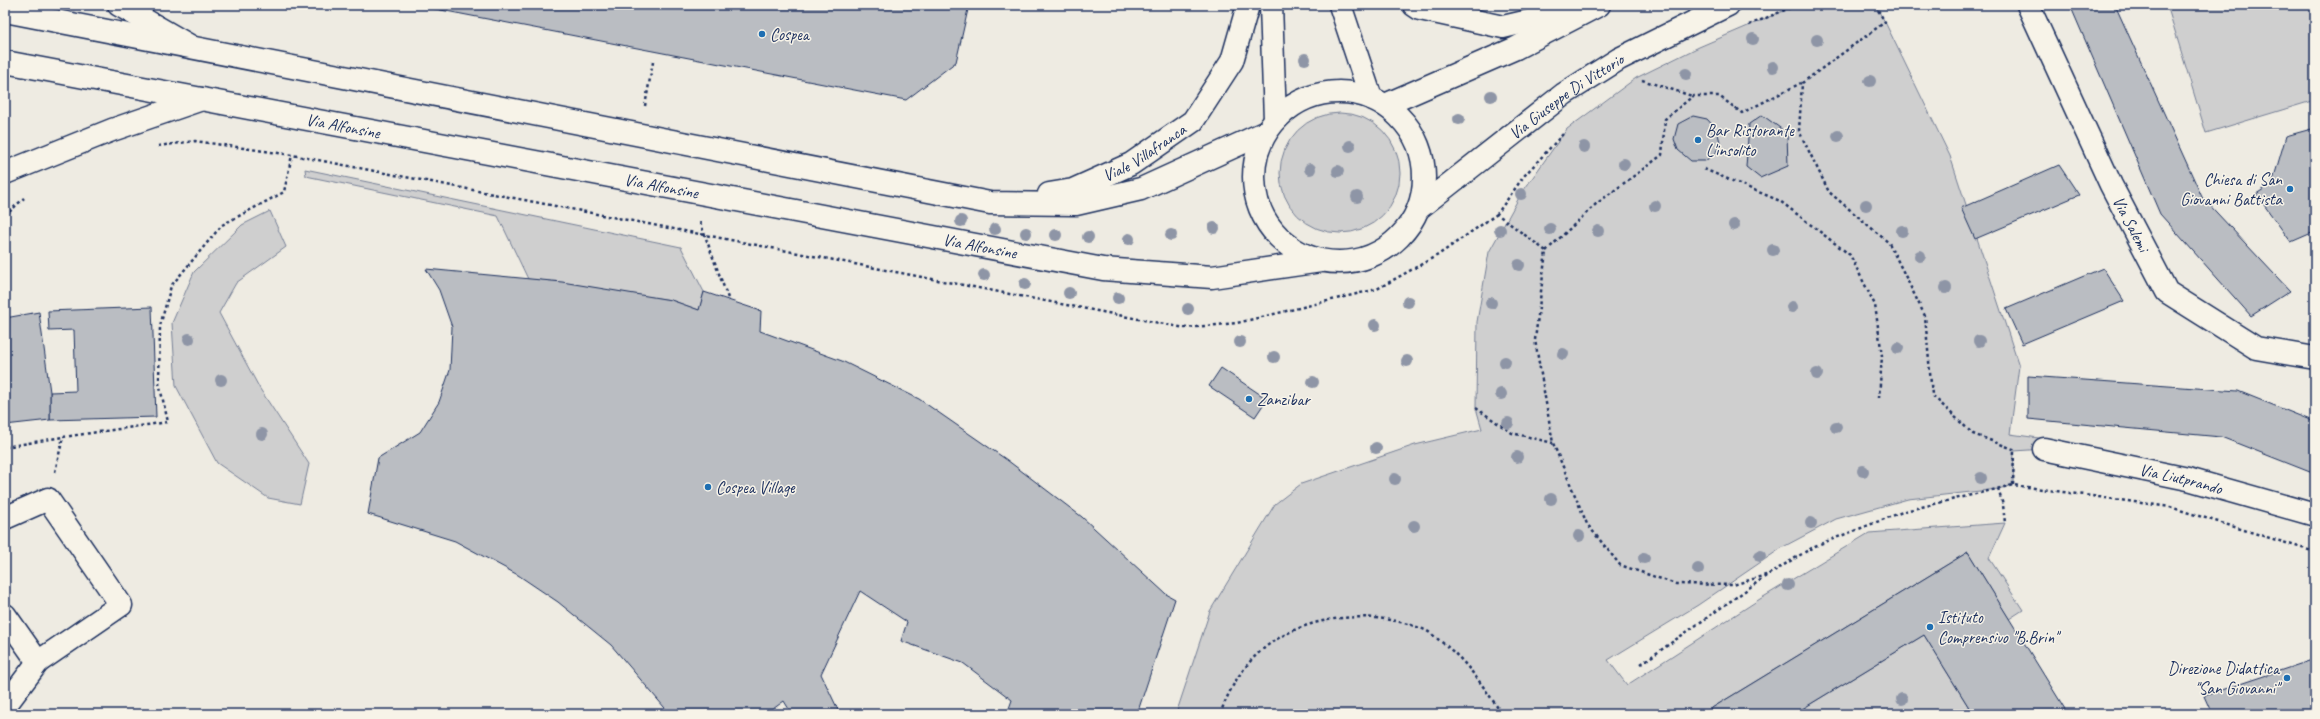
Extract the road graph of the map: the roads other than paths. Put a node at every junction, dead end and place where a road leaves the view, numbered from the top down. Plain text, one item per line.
1 (119, 5) edge
2 (1248, 5) edge
3 (1271, 5) edge
4 (1340, 5) edge
5 (1414, 5) edge
6 (1598, 5) edge
7 (1728, 5) edge
8 (2028, 5) edge
9 (5, 11) edge
10 (193, 47) junction
11 (5, 62) edge
12 (202, 99) junction
13 (1378, 102) junction
14 (1271, 126) junction
15 (5, 173) edge
16 (990, 203) junction
17 (1419, 208) junction
18 (1321, 261) junction
19 (2315, 358) edge
20 (2044, 449) dead end
21 (2315, 516) edge
22 (5, 518) edge
23 (5, 615) edge
24 (38, 662) junction
25 (5, 706) edge

1 - 10 main road
2 - 16 main road, Viale Villafranca
3 - 14 main road
4 - 13 main road
5 - 6 main road
6 - 13 main road
7 - 17 main road, Via Giuseppe Di Vittorio
8 - 19 main road, Via Salemi
9 - 10 main road
10 - 16 main road
11 - 12 main road, Via Alfonsine
12 - 15 main road
12 - 18 main road, Via Alfonsine
13 - 14 main road
13 - 17 main road
14 - 16 main road
14 - 18 main road
17 - 18 main road
20 - 21 main road, Via Liutprando
22 - 24 main road
23 - 24 main road
24 - 25 main road

